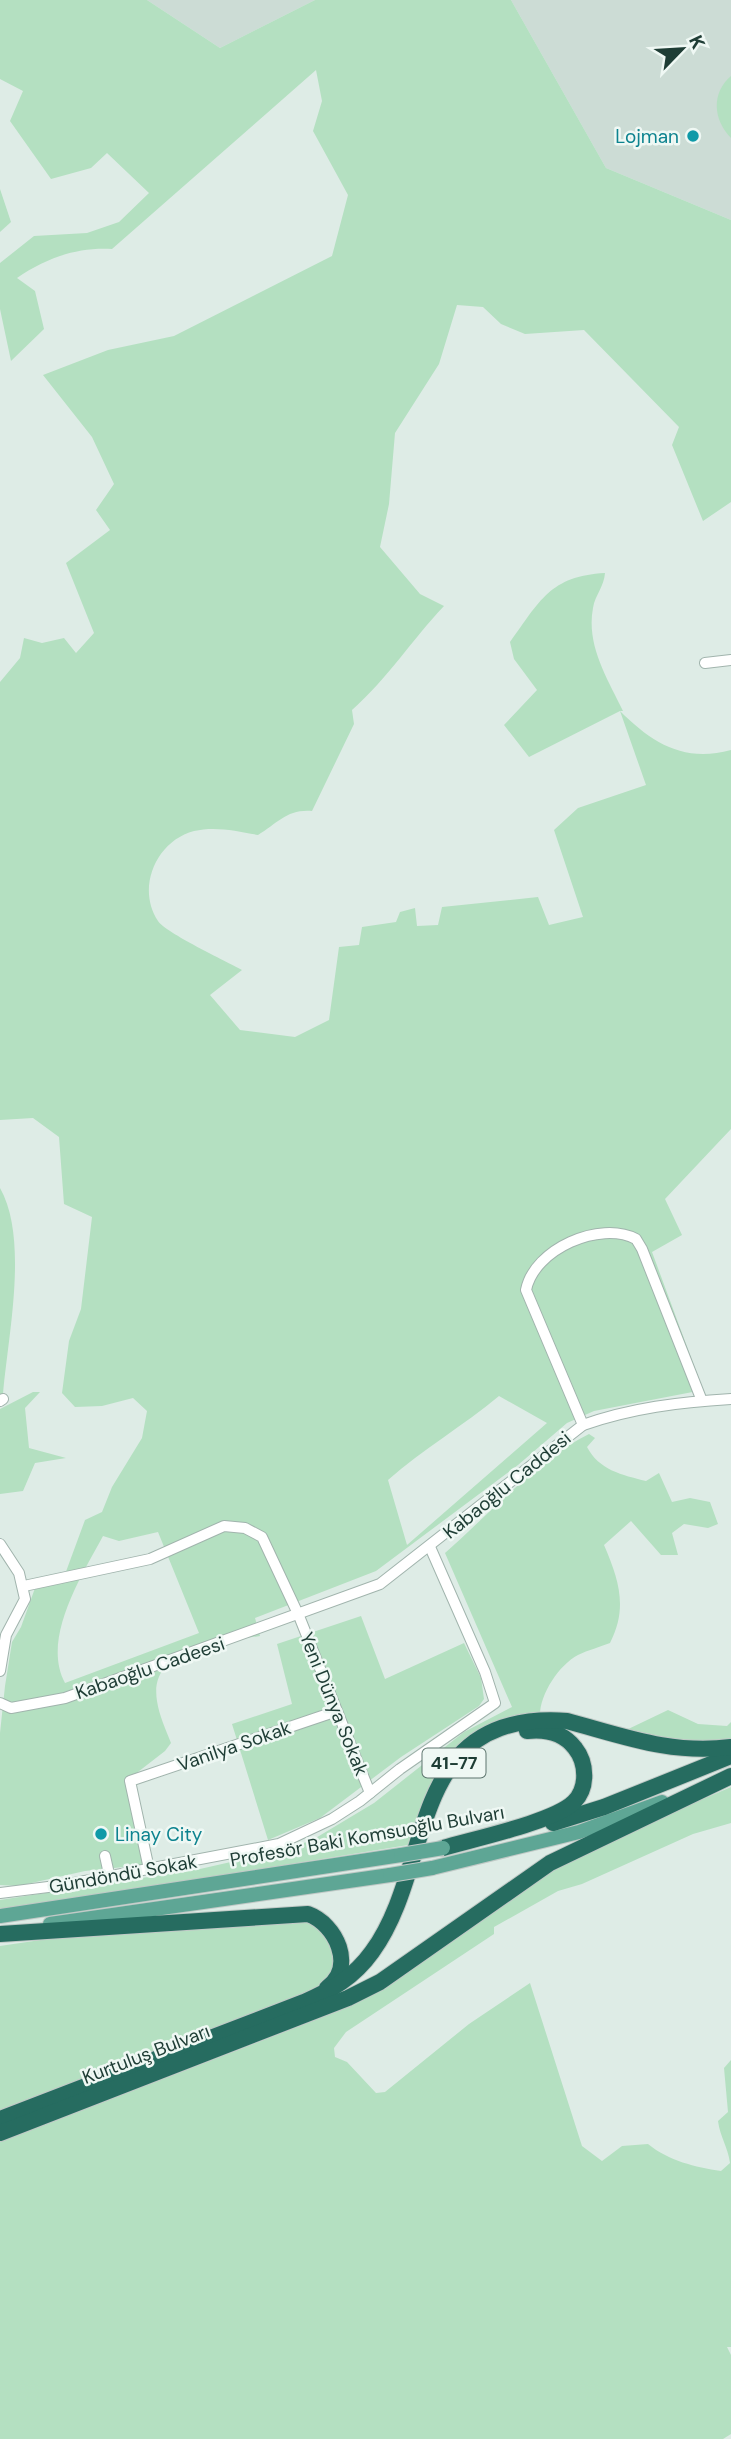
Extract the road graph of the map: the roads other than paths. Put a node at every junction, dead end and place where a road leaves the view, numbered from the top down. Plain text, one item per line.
1 (731, 660) edge
2 (705, 663) dead end
3 (731, 1399) edge
4 (702, 1401) junction
5 (583, 1425) junction
6 (0, 1544) edge
7 (430, 1548) junction
8 (24, 1586) junction
9 (299, 1616) junction
10 (0, 1671) edge
11 (0, 1703) edge
12 (337, 1711) junction
13 (731, 1747) edge
14 (731, 1756) edge
15 (731, 1776) edge
16 (370, 1793) junction
17 (443, 1848) junction
18 (106, 1856) dead end
19 (149, 1869) junction
20 (109, 1874) junction
21 (0, 1893) edge
22 (0, 1916) edge
23 (0, 1933) edge
24 (306, 2008) junction
25 (0, 2119) edge
26 (0, 2133) edge

1 - 2 street
3 - 4 street, Kabaoğlu Caddesi
4 - 5 street, Kabaoğlu Caddesi
4 - 5 street
5 - 7 street, Kabaoğlu Caddesi
6 - 8 street
7 - 9 street, Kabaoğlu Caddesi
7 - 16 street, Gündöndü Sokak
8 - 9 street, Yeni Dünya Sokak
8 - 10 street
9 - 11 street, Kabaoğlu Cadeesi
9 - 12 street, Yeni Dünya Sokak
12 - 16 street, Yeni Dünya Sokak
12 - 19 street, Vanilya Sokak
13 - 24 highway, 41-77
14 - 17 highway, Profesör Baki Komsuoğlu Bulvarı
15 - 23 main road, Profesör Baki Komsuoğlu Bulvarı, bridge
15 - 24 highway, 41-77
16 - 19 street, Gündöndü Sokak
17 - 22 main road, Profesör Baki Komsuoğlu Bulvarı, bridge
17 - 24 highway
18 - 20 street
19 - 20 street, Gündöndü Sokak
20 - 21 street, Gündöndü Sokak
23 - 24 highway
24 - 25 highway, Kurtuluş Bulvarı / 41-77
24 - 26 highway, Kurtuluş Bulvarı / 41-77

